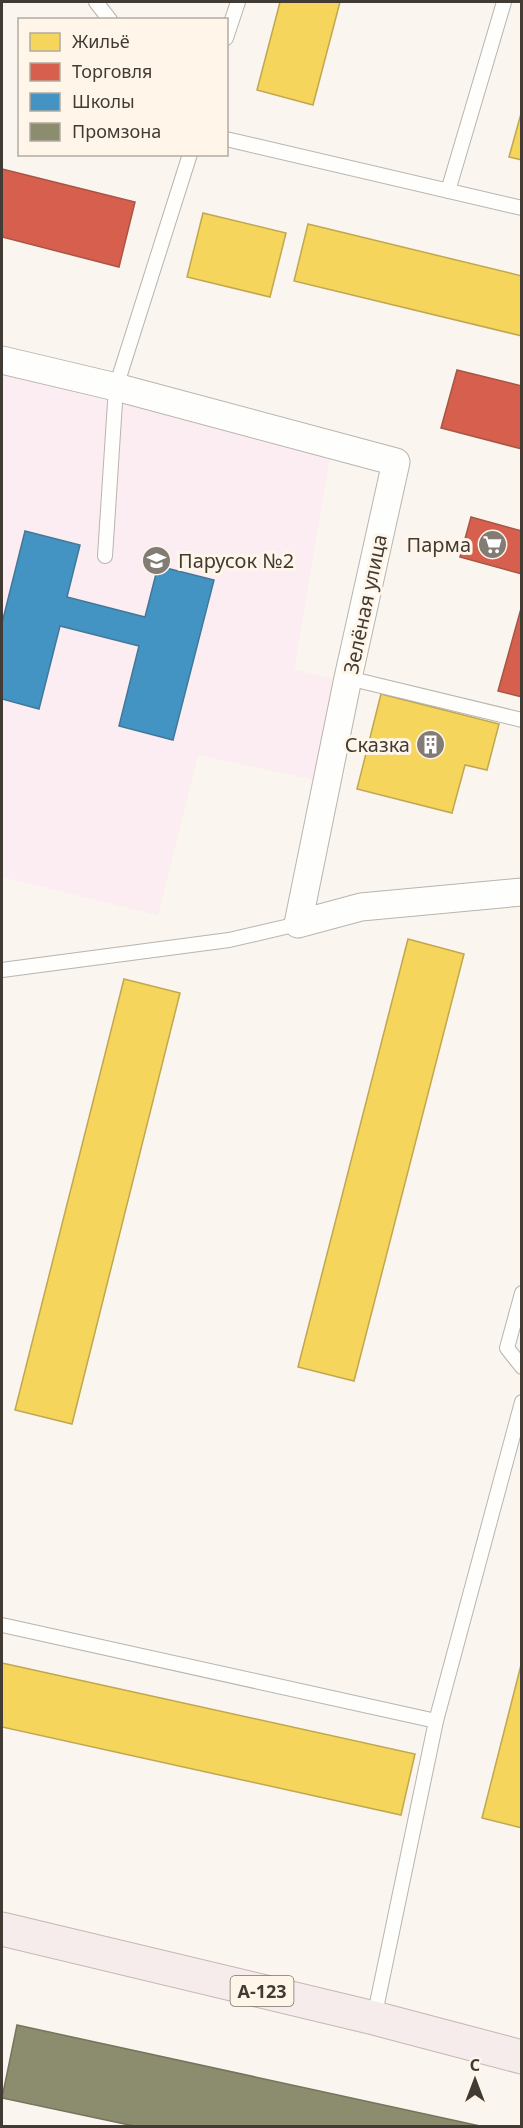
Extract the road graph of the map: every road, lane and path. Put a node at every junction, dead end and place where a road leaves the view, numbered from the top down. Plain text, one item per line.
1 (96, 2) edge
2 (238, 2) edge
3 (504, 2) edge
4 (108, 18) edge
5 (228, 32) edge
6 (228, 139) edge
7 (189, 156) edge
8 (448, 191) junction
9 (522, 208) edge
10 (2, 360) edge
11 (116, 387) junction
12 (105, 556) dead end
13 (348, 678) junction
14 (522, 720) edge
15 (522, 892) edge
16 (298, 924) junction
17 (2, 970) edge
18 (522, 1293) edge
19 (522, 1368) edge
20 (522, 1402) edge
21 (2, 1625) edge
22 (436, 1721) junction
23 (2, 1929) edge
24 (374, 2018) junction
25 (522, 2057) edge

1 - 4 lane
2 - 5 lane
3 - 8 lane
6 - 8 lane
7 - 11 lane
8 - 9 lane
10 - 11 street, Зелёная улица
11 - 12 lane
11 - 13 street, Зелёная улица
13 - 14 lane
13 - 16 street, Зелёная улица
15 - 16 street
16 - 17 lane
18 - 19 lane
20 - 22 lane
21 - 22 lane
22 - 24 lane
23 - 24 main road, А-123
24 - 25 main road, А-123

